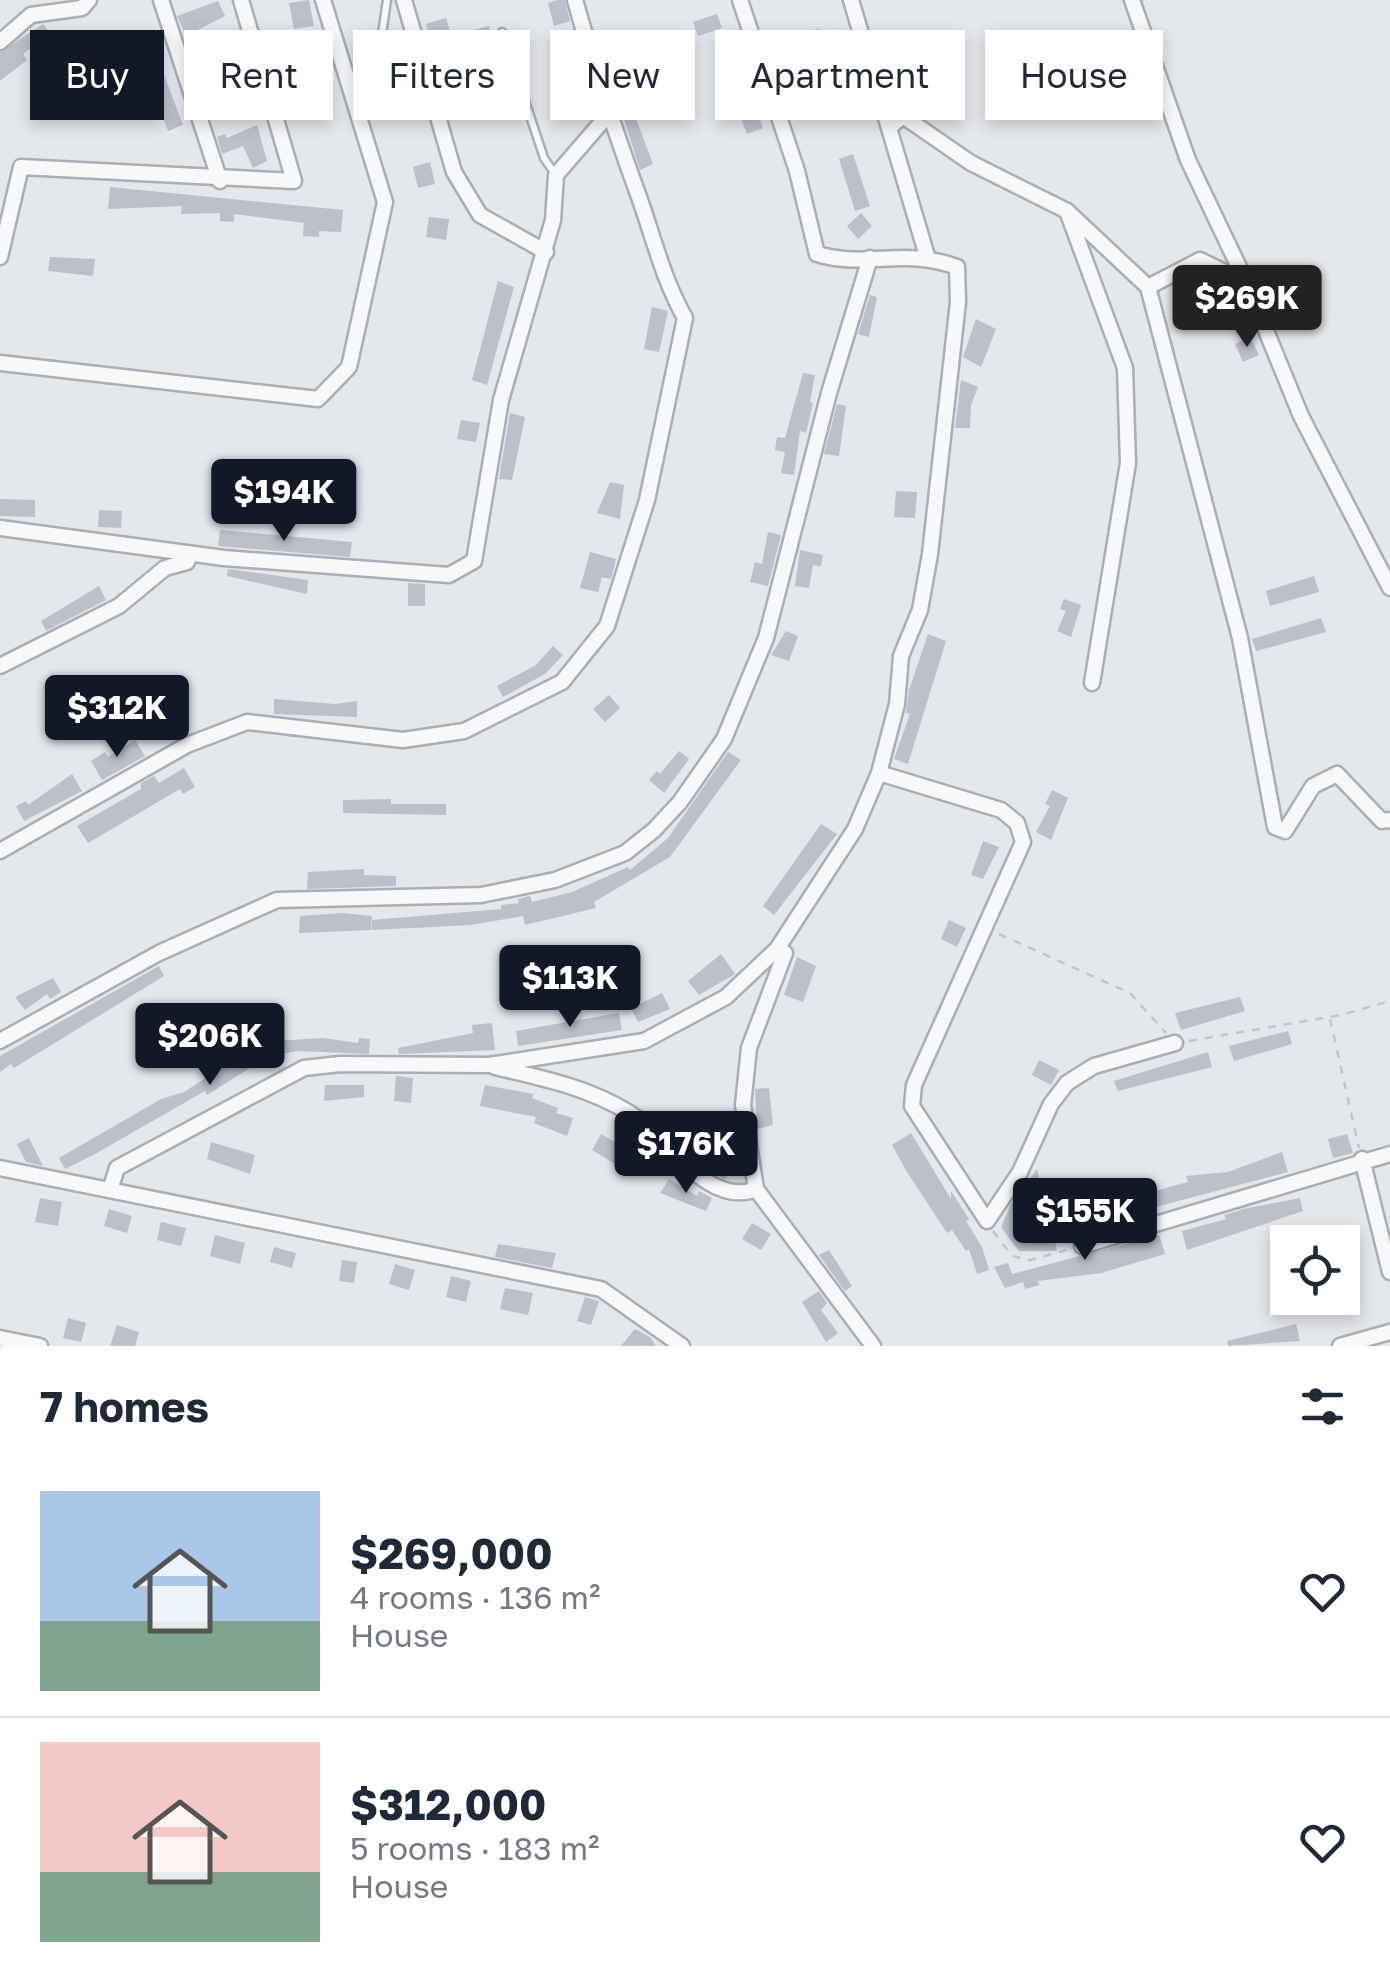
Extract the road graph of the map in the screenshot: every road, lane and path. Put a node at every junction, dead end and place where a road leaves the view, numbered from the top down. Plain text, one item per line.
1 (89, 0) edge
2 (161, 0) edge
3 (241, 0) edge
4 (323, 0) edge
5 (386, 0) edge
6 (404, 0) edge
7 (575, 0) edge
8 (740, 0) edge
9 (851, 0) edge
10 (1132, 0) edge
11 (382, 30) edge
12 (583, 30) edge
13 (0, 42) edge
14 (530, 116) edge
15 (604, 120) edge
16 (609, 120) edge
17 (890, 126) junction
18 (556, 176) junction
19 (220, 181) junction
20 (1067, 211) junction
21 (546, 252) junction
22 (927, 256) junction
23 (0, 257) edge
24 (870, 258) junction
25 (1247, 284) junction
26 (1148, 288) junction
27 (0, 363) edge
28 (0, 528) edge
29 (190, 554) junction
30 (1390, 588) edge
31 (0, 666) edge
32 (1092, 684) dead end
33 (879, 773) junction
34 (1390, 820) edge
35 (0, 851) edge
36 (984, 927) junction
37 (785, 953) dead end
38 (1390, 1001) edge
39 (1330, 1018) junction
40 (0, 1040) edge
41 (1175, 1044) junction
42 (489, 1065) junction
43 (1390, 1154) edge
44 (1362, 1159) junction
45 (0, 1168) edge
46 (756, 1189) junction
47 (110, 1190) junction
48 (1030, 1193) dead end
49 (987, 1221) junction
50 (1046, 1227) dead end
51 (1082, 1246) joint
52 (1390, 1272) edge
53 (1390, 1332) edge
54 (0, 1338) edge
55 (40, 1346) edge
56 (682, 1346) edge
57 (873, 1346) edge
58 (1340, 1346) edge

1 - 13 street
2 - 19 street
3 - 19 street
4 - 27 street
5 - 11 lane
6 - 21 street
7 - 12 street
8 - 24 street
9 - 17 street
10 - 25 street
14 - 18 lane
15 - 18 street
16 - 35 street
17 - 20 street
17 - 22 street
18 - 21 street
19 - 23 street
20 - 26 street
20 - 32 street
21 - 29 street
22 - 24 street
22 - 33 street
24 - 40 street
25 - 26 street
25 - 30 street
26 - 34 street
28 - 29 street
29 - 31 street
33 - 36 street
33 - 42 street
36 - 41 path
36 - 49 street
37 - 46 street
38 - 39 path
39 - 41 path
39 - 44 path
41 - 49 street
42 - 46 street
42 - 47 street
43 - 44 street
44 - 51 street
44 - 52 street
45 - 47 street
46 - 57 street
47 - 56 street
48 - 50 path
49 - 51 path
53 - 58 street
54 - 55 street

